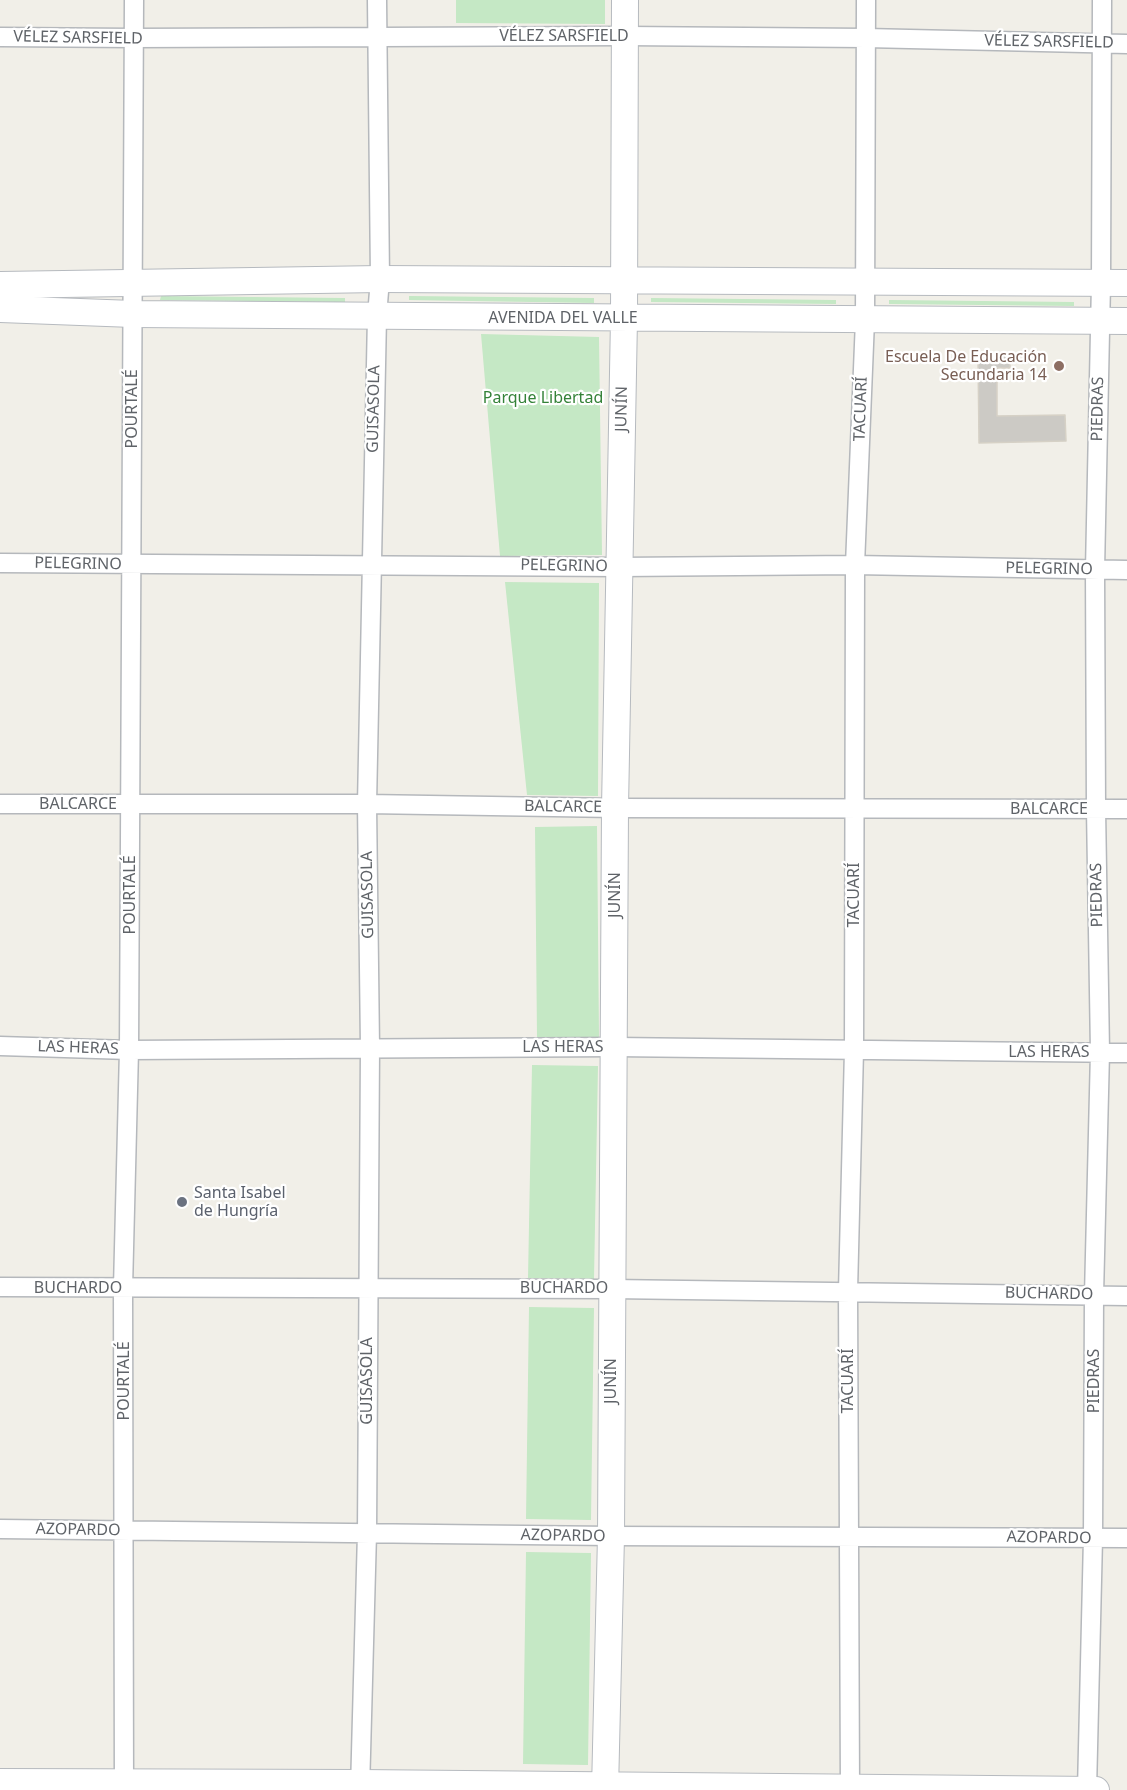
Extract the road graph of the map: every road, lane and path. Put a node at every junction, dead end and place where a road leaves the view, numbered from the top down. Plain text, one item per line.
1 (134, 0) edge
2 (377, 0) edge
3 (625, 0) edge
4 (866, 0) edge
5 (1102, 0) edge
6 (625, 36) junction
7 (0, 37) edge
8 (377, 37) junction
9 (134, 38) junction
10 (866, 38) junction
11 (1101, 44) junction
12 (1127, 44) edge
13 (380, 279) junction
14 (624, 280) junction
15 (134, 282) junction
16 (864, 282) junction
17 (1101, 283) junction
18 (1127, 283) edge
19 (0, 285) edge
20 (0, 309) edge
21 (133, 314) junction
22 (377, 316) junction
23 (624, 318) junction
24 (865, 320) junction
25 (1127, 321) edge
26 (1100, 322) junction
27 (0, 563) edge
28 (370, 564) junction
29 (131, 565) junction
30 (855, 565) junction
31 (619, 567) junction
32 (1095, 570) junction
33 (1127, 570) edge
34 (0, 804) edge
35 (130, 804) junction
36 (367, 804) junction
37 (615, 808) junction
38 (855, 808) junction
39 (1096, 809) junction
40 (1127, 809) edge
41 (0, 1046) edge
42 (615, 1047) junction
43 (370, 1048) junction
44 (129, 1050) junction
45 (854, 1050) junction
46 (1100, 1052) junction
47 (1127, 1053) edge
48 (0, 1287) edge
49 (367, 1287) junction
50 (123, 1288) junction
51 (611, 1289) junction
52 (848, 1291) junction
53 (1094, 1295) junction
54 (1127, 1296) edge
55 (0, 1529) edge
56 (125, 1531) junction
57 (366, 1533) junction
58 (611, 1536) junction
59 (849, 1536) junction
60 (1093, 1538) junction
61 (1127, 1538) edge
62 (0, 1782) edge
63 (124, 1786) edge
64 (360, 1787) edge
65 (605, 1788) edge
66 (850, 1789) edge
67 (1087, 1790) edge
68 (1096, 1790) edge

1 - 9 street, POURTALÉ
2 - 8 street, GUISASOLA
3 - 6 main road, JUNÍN
4 - 10 street, TACUARÍ
5 - 11 street, PIEDRAS
6 - 8 street, VÉLEZ SARSFIELD
6 - 10 street, VÉLEZ SARSFIELD
6 - 14 main road, JUNÍN
7 - 9 street, VÉLEZ SARSFIELD
8 - 9 street, VÉLEZ SARSFIELD
8 - 13 street, GUISASOLA
9 - 15 street, POURTALÉ
10 - 11 street, VÉLEZ SARSFIELD
10 - 16 street, TACUARÍ
11 - 12 street, VÉLEZ SARSFIELD
11 - 17 street, PIEDRAS
13 - 14 main road
13 - 15 main road
13 - 22 street, GUISASOLA
14 - 16 main road
14 - 23 main road, JUNÍN
15 - 19 main road
15 - 21 street, POURTALÉ
16 - 17 main road
16 - 24 street, TACUARÍ
17 - 18 main road
17 - 26 street, PIEDRAS
20 - 21 main road, AVENIDA DEL VALLE
21 - 22 main road, AVENIDA DEL VALLE
21 - 29 street, POURTALÉ
22 - 23 main road, AVENIDA DEL VALLE
22 - 28 street, GUISASOLA
23 - 24 main road, AVENIDA DEL VALLE
23 - 31 main road, JUNÍN
24 - 26 main road, AVENIDA DEL VALLE
24 - 30 street, TACUARÍ
25 - 26 main road, AVENIDA DEL VALLE
26 - 32 street, PIEDRAS
27 - 29 street, PELEGRINO
28 - 29 street, PELEGRINO
28 - 31 street, PELEGRINO
28 - 36 street, GUISASOLA
29 - 35 street, POURTALÉ
30 - 31 street, PELEGRINO
30 - 32 street, PELEGRINO
30 - 38 street, TACUARÍ
31 - 37 main road, JUNÍN
32 - 33 street, PELEGRINO
32 - 39 street, PIEDRAS
34 - 35 street, BALCARCE
35 - 36 street, BALCARCE
35 - 44 street, POURTALÉ
36 - 37 street, BALCARCE
36 - 43 street, GUISASOLA
37 - 38 street, BALCARCE
37 - 42 main road, JUNÍN
38 - 39 street, BALCARCE
38 - 45 street, TACUARÍ
39 - 40 street, BALCARCE
39 - 46 street, PIEDRAS
41 - 44 street, LAS HERAS
42 - 43 street, LAS HERAS
42 - 45 street, LAS HERAS
42 - 51 main road, JUNÍN
43 - 44 street, LAS HERAS
43 - 49 street, GUISASOLA
44 - 50 street, POURTALÉ
45 - 46 street, LAS HERAS
45 - 52 street, TACUARÍ
46 - 47 street, LAS HERAS
46 - 53 street, PIEDRAS
48 - 50 street, BUCHARDO
49 - 50 street, BUCHARDO
49 - 51 street, BUCHARDO
49 - 57 street, GUISASOLA
50 - 56 street, POURTALÉ
51 - 52 street, BUCHARDO
51 - 58 main road, JUNÍN
52 - 53 street, BUCHARDO
52 - 59 street, TACUARÍ
53 - 54 street, BUCHARDO
53 - 60 street, PIEDRAS
55 - 56 street, AZOPARDO
56 - 57 street, AZOPARDO
56 - 63 street, POURTALÉ
57 - 58 street, AZOPARDO
57 - 64 street, GUISASOLA
58 - 59 street, AZOPARDO
58 - 65 main road, JUNÍN
59 - 60 street, AZOPARDO
59 - 66 street, TACUARÍ
60 - 61 street, AZOPARDO
60 - 67 street, PIEDRAS
62 - 63 main road
63 - 64 main road
64 - 65 main road
65 - 66 main road
66 - 67 main road
67 - 68 main road

